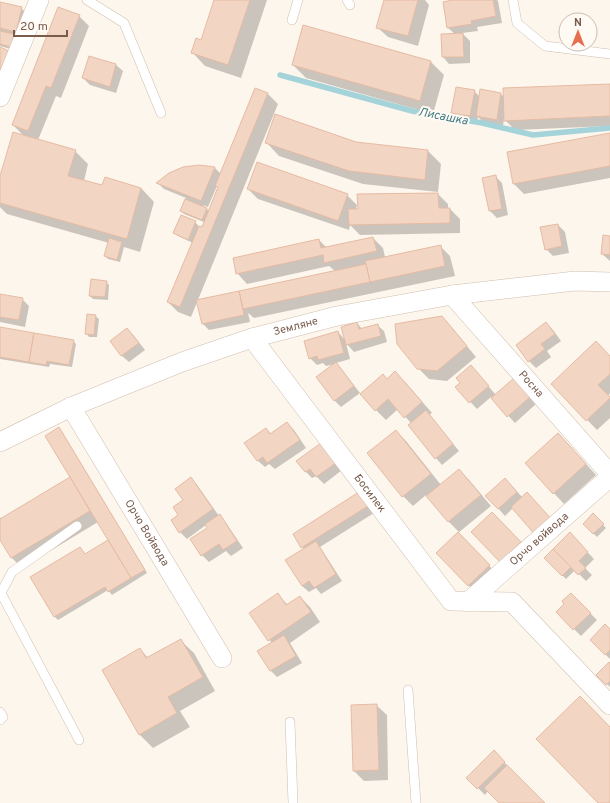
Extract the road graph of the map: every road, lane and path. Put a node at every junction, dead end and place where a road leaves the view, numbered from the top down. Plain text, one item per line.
1 (39, 0) edge
2 (87, 0) edge
3 (298, 0) edge
4 (513, 0) edge
5 (292, 20) dead end
6 (610, 54) edge
7 (1, 92) edge
8 (161, 113) dead end
9 (610, 282) edge
10 (452, 295) junction
11 (252, 338) junction
12 (71, 407) junction
13 (0, 442) edge
14 (610, 475) edge
15 (77, 526) dead end
16 (491, 582) junction
17 (1, 594) edge
18 (468, 602) junction
19 (512, 602) junction
20 (222, 658) dead end
21 (408, 690) dead end
22 (610, 705) edge
23 (0, 712) edge
24 (0, 720) edge
25 (290, 722) dead end
26 (79, 740) dead end
27 (294, 803) edge
28 (416, 803) edge

1 - 7 street
2 - 8 lane
3 - 5 lane
4 - 6 lane
9 - 10 street, Земляне
10 - 11 street, Земляне
10 - 14 street, Росна
11 - 12 street, Земляне
11 - 18 street, Босилек
12 - 13 street, Земляне
12 - 20 street, Орчо Войвода
14 - 16 street, Орчо войвода
15 - 17 lane
16 - 18 street, Орчо войвода
16 - 19 street
17 - 26 lane
18 - 19 street, Босилек
19 - 22 street
21 - 28 lane
23 - 24 lane
25 - 27 lane

